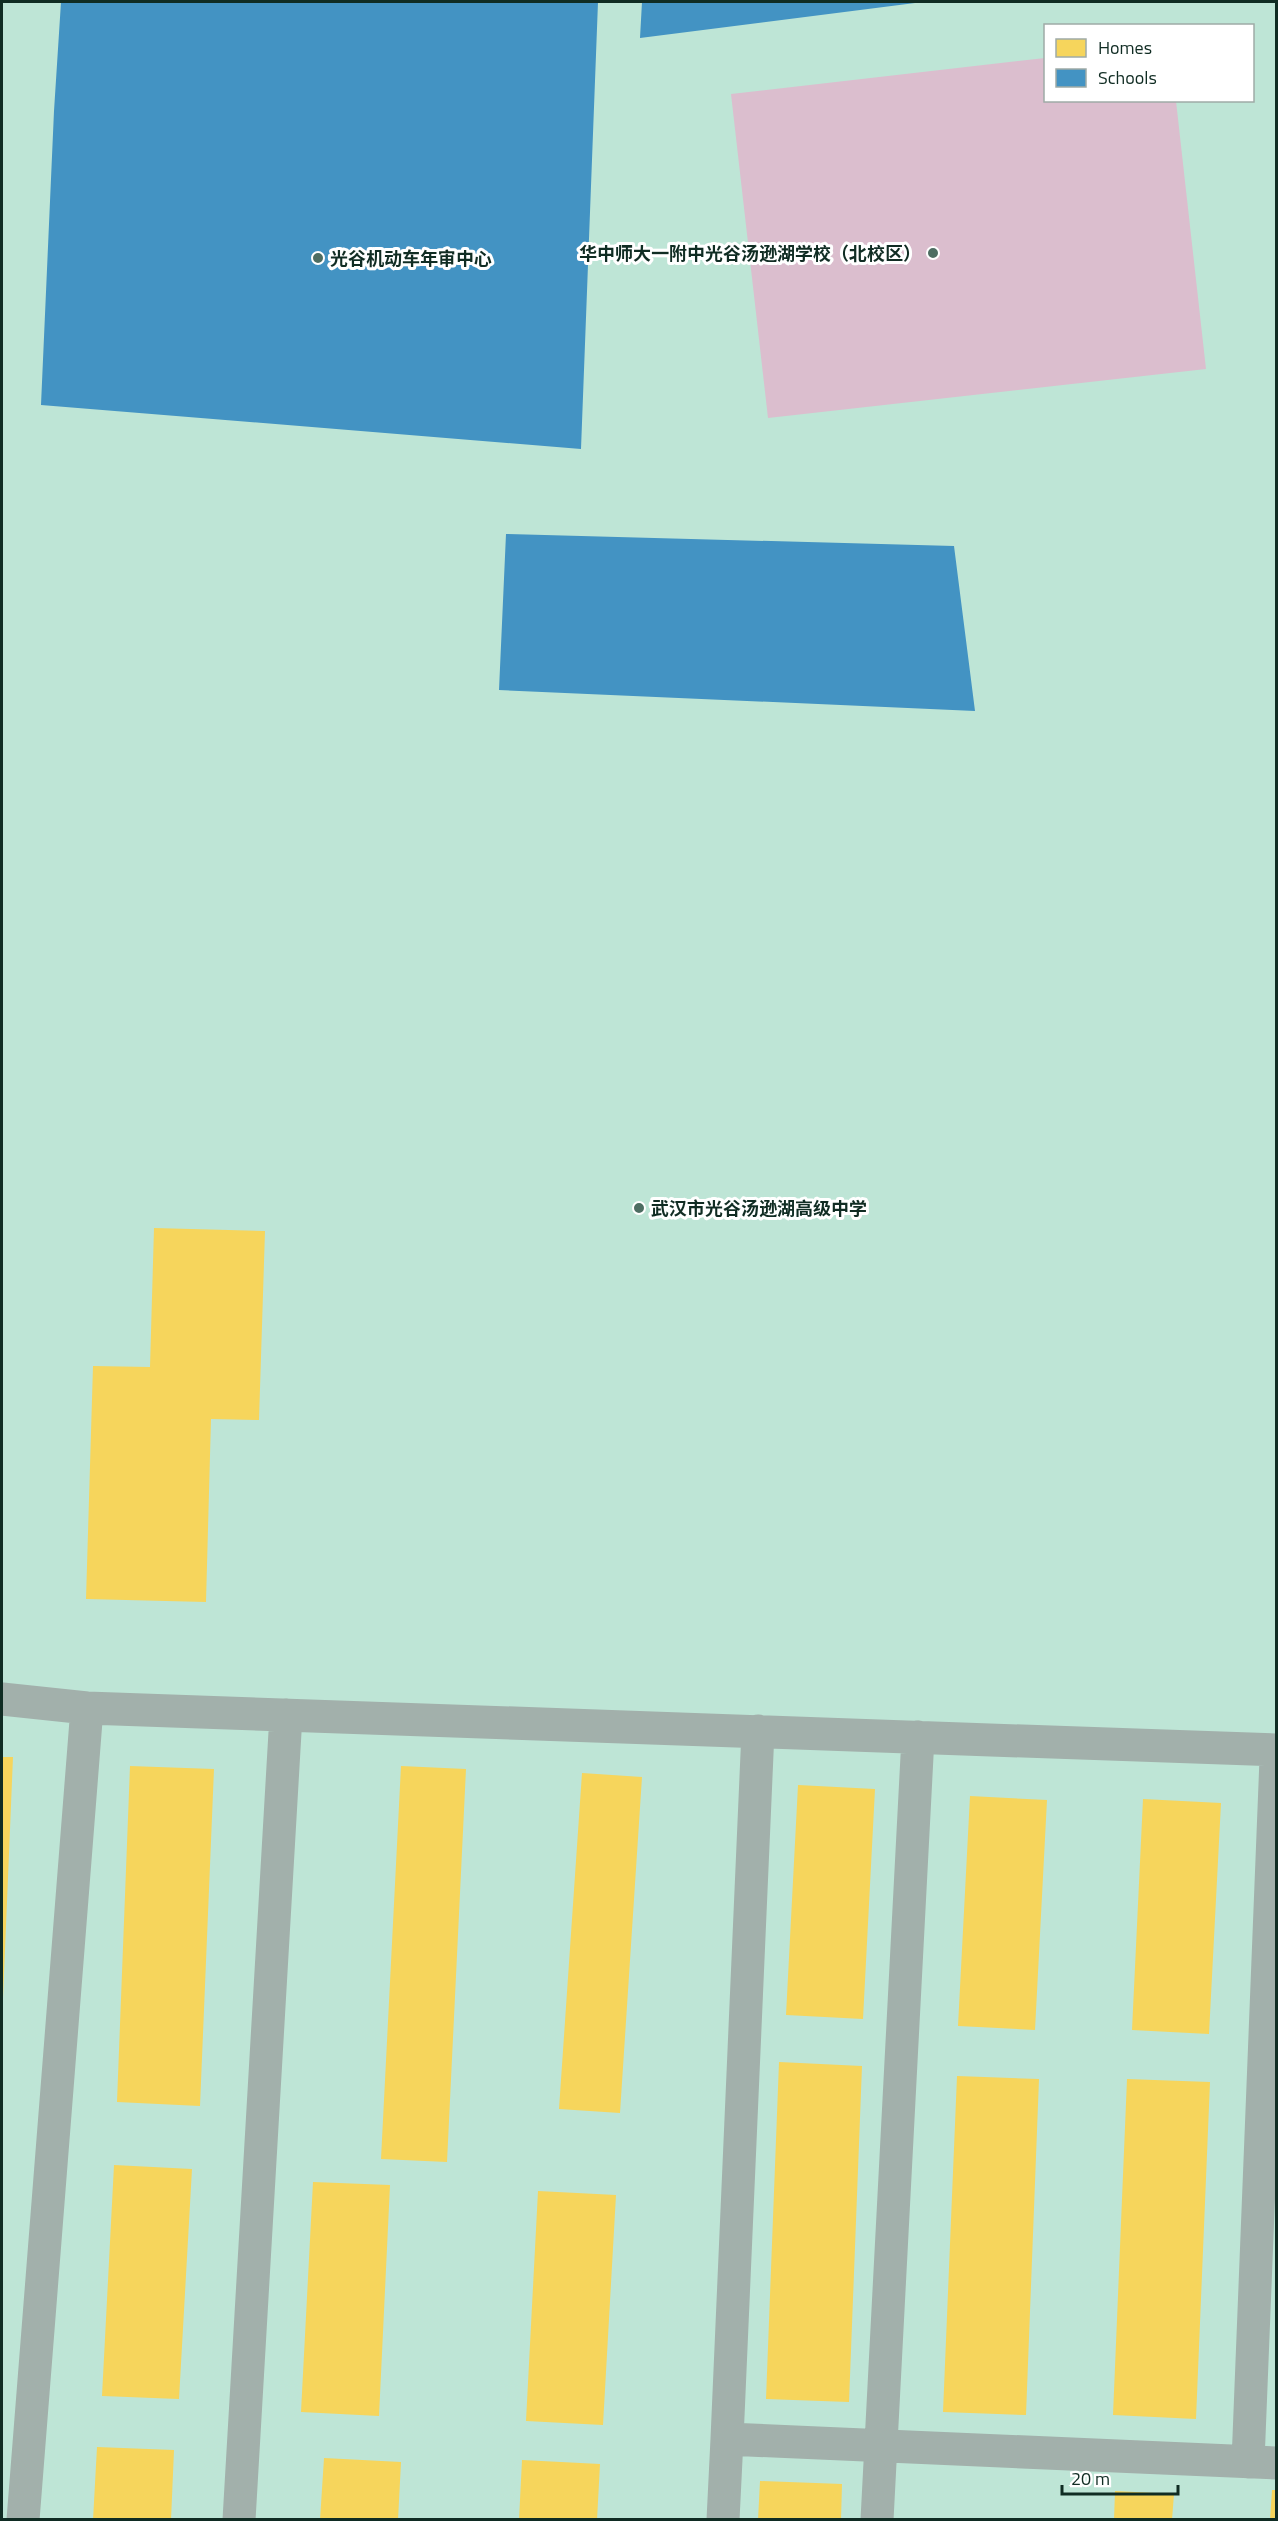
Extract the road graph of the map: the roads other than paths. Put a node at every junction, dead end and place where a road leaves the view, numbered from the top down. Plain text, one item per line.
1 (2, 1699) edge
2 (87, 1708) junction
3 (286, 1715) junction
4 (758, 1731) junction
5 (918, 1737) junction
6 (1276, 1750) edge
7 (1276, 1759) edge
8 (727, 2439) junction
9 (881, 2446) junction
10 (1262, 2462) edge
11 (23, 2520) edge
12 (239, 2520) edge
13 (723, 2520) edge
14 (877, 2520) edge

1 - 2 street
2 - 3 street
2 - 11 street
3 - 4 street
3 - 12 street
4 - 5 street
4 - 8 street
5 - 6 street
5 - 9 street
7 - 10 street
8 - 9 street
8 - 13 street
9 - 10 street
9 - 14 street

